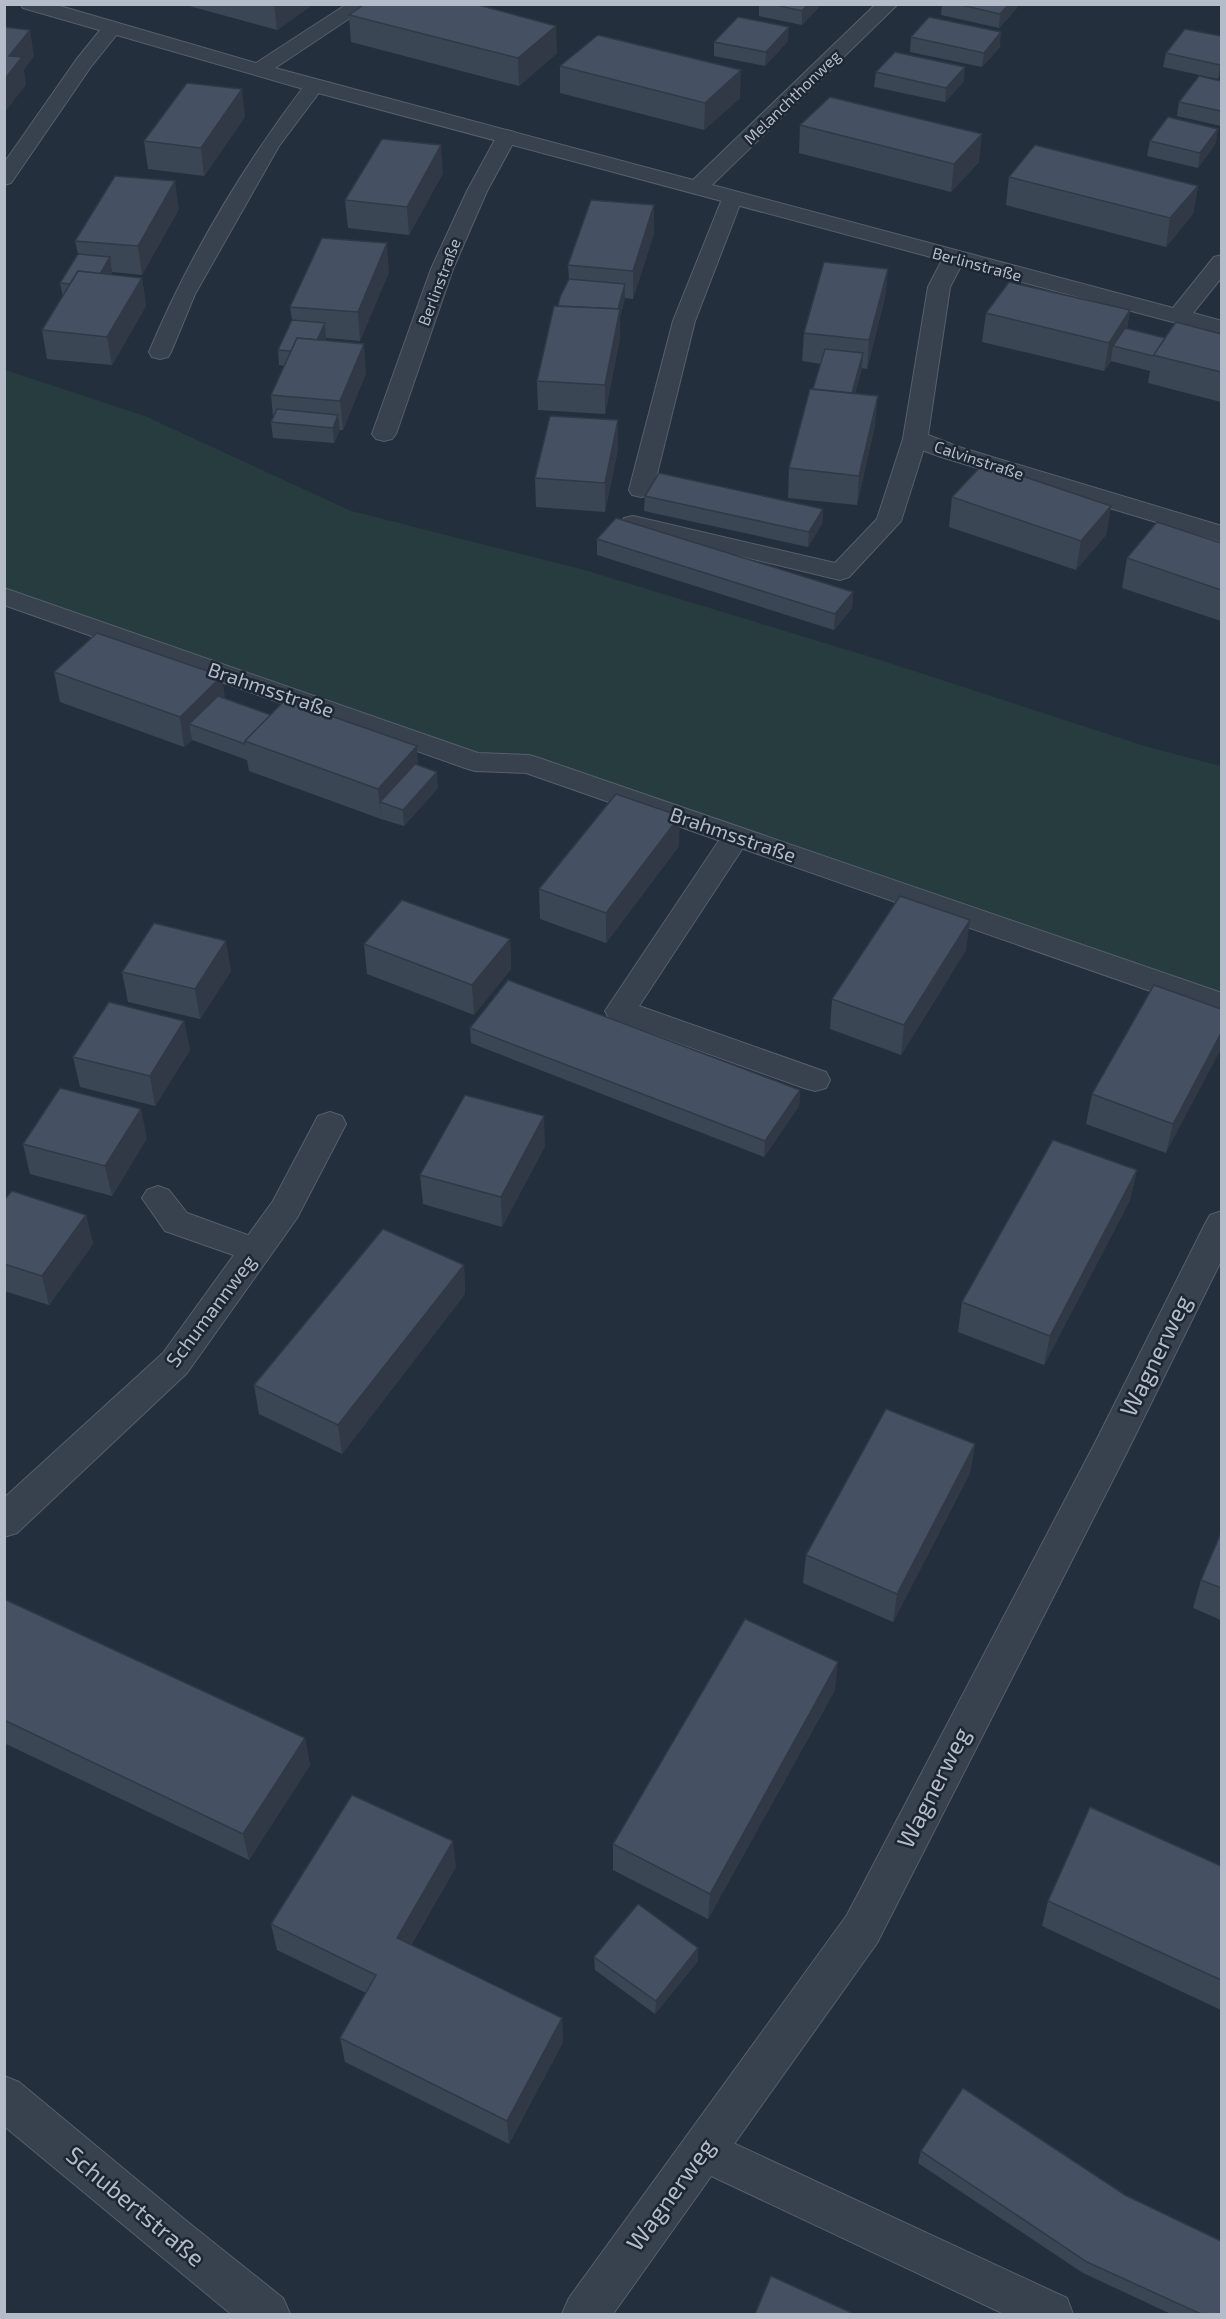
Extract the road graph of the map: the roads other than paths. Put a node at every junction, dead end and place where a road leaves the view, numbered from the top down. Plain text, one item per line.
1 (30, 4) edge
2 (361, 4) edge
3 (888, 4) edge
4 (112, 28) junction
5 (260, 69) junction
6 (314, 86) junction
7 (507, 136) junction
8 (4, 179) edge
9 (696, 189) junction
10 (732, 199) junction
11 (954, 258) junction
12 (1221, 262) edge
13 (1178, 316) junction
14 (1221, 328) edge
15 (160, 352) dead end
16 (384, 434) dead end
17 (915, 439) junction
18 (641, 490) dead end
19 (633, 523) edge
20 (1221, 534) edge
21 (4, 596) edge
22 (736, 837) junction
23 (1221, 1005) edge
24 (815, 1080) dead end
25 (330, 1124) dead end
26 (158, 1198) dead end
27 (1221, 1224) edge
28 (256, 1251) junction
29 (4, 1522) edge
30 (4, 2097) edge
31 (703, 2150) junction
32 (267, 2314) edge
33 (585, 2314) edge
34 (1051, 2314) edge

1 - 4 street, Berlinstraße
2 - 5 street
3 - 9 street, Melanchthonweg
4 - 5 street, Berlinstraße
4 - 8 lane
5 - 6 street, Berlinstraße
6 - 7 street, Berlinstraße
6 - 15 lane
7 - 9 street, Berlinstraße
7 - 16 lane, Berlinstraße
9 - 10 street, Berlinstraße
10 - 11 street, Berlinstraße
10 - 18 lane
11 - 13 street, Berlinstraße
11 - 17 street, Calvinstraße
12 - 13 street
13 - 14 street, Berlinstraße
17 - 19 lane
17 - 20 street, Calvinstraße
21 - 22 street, Brahmsstraße
22 - 23 street, Brahmsstraße
22 - 24 lane
25 - 28 street, Schumannweg
26 - 28 lane
27 - 31 street, Wagnerweg
28 - 29 street, Schumannweg
30 - 32 street, Schubertstraße
31 - 33 street, Wagnerweg
31 - 34 lane

